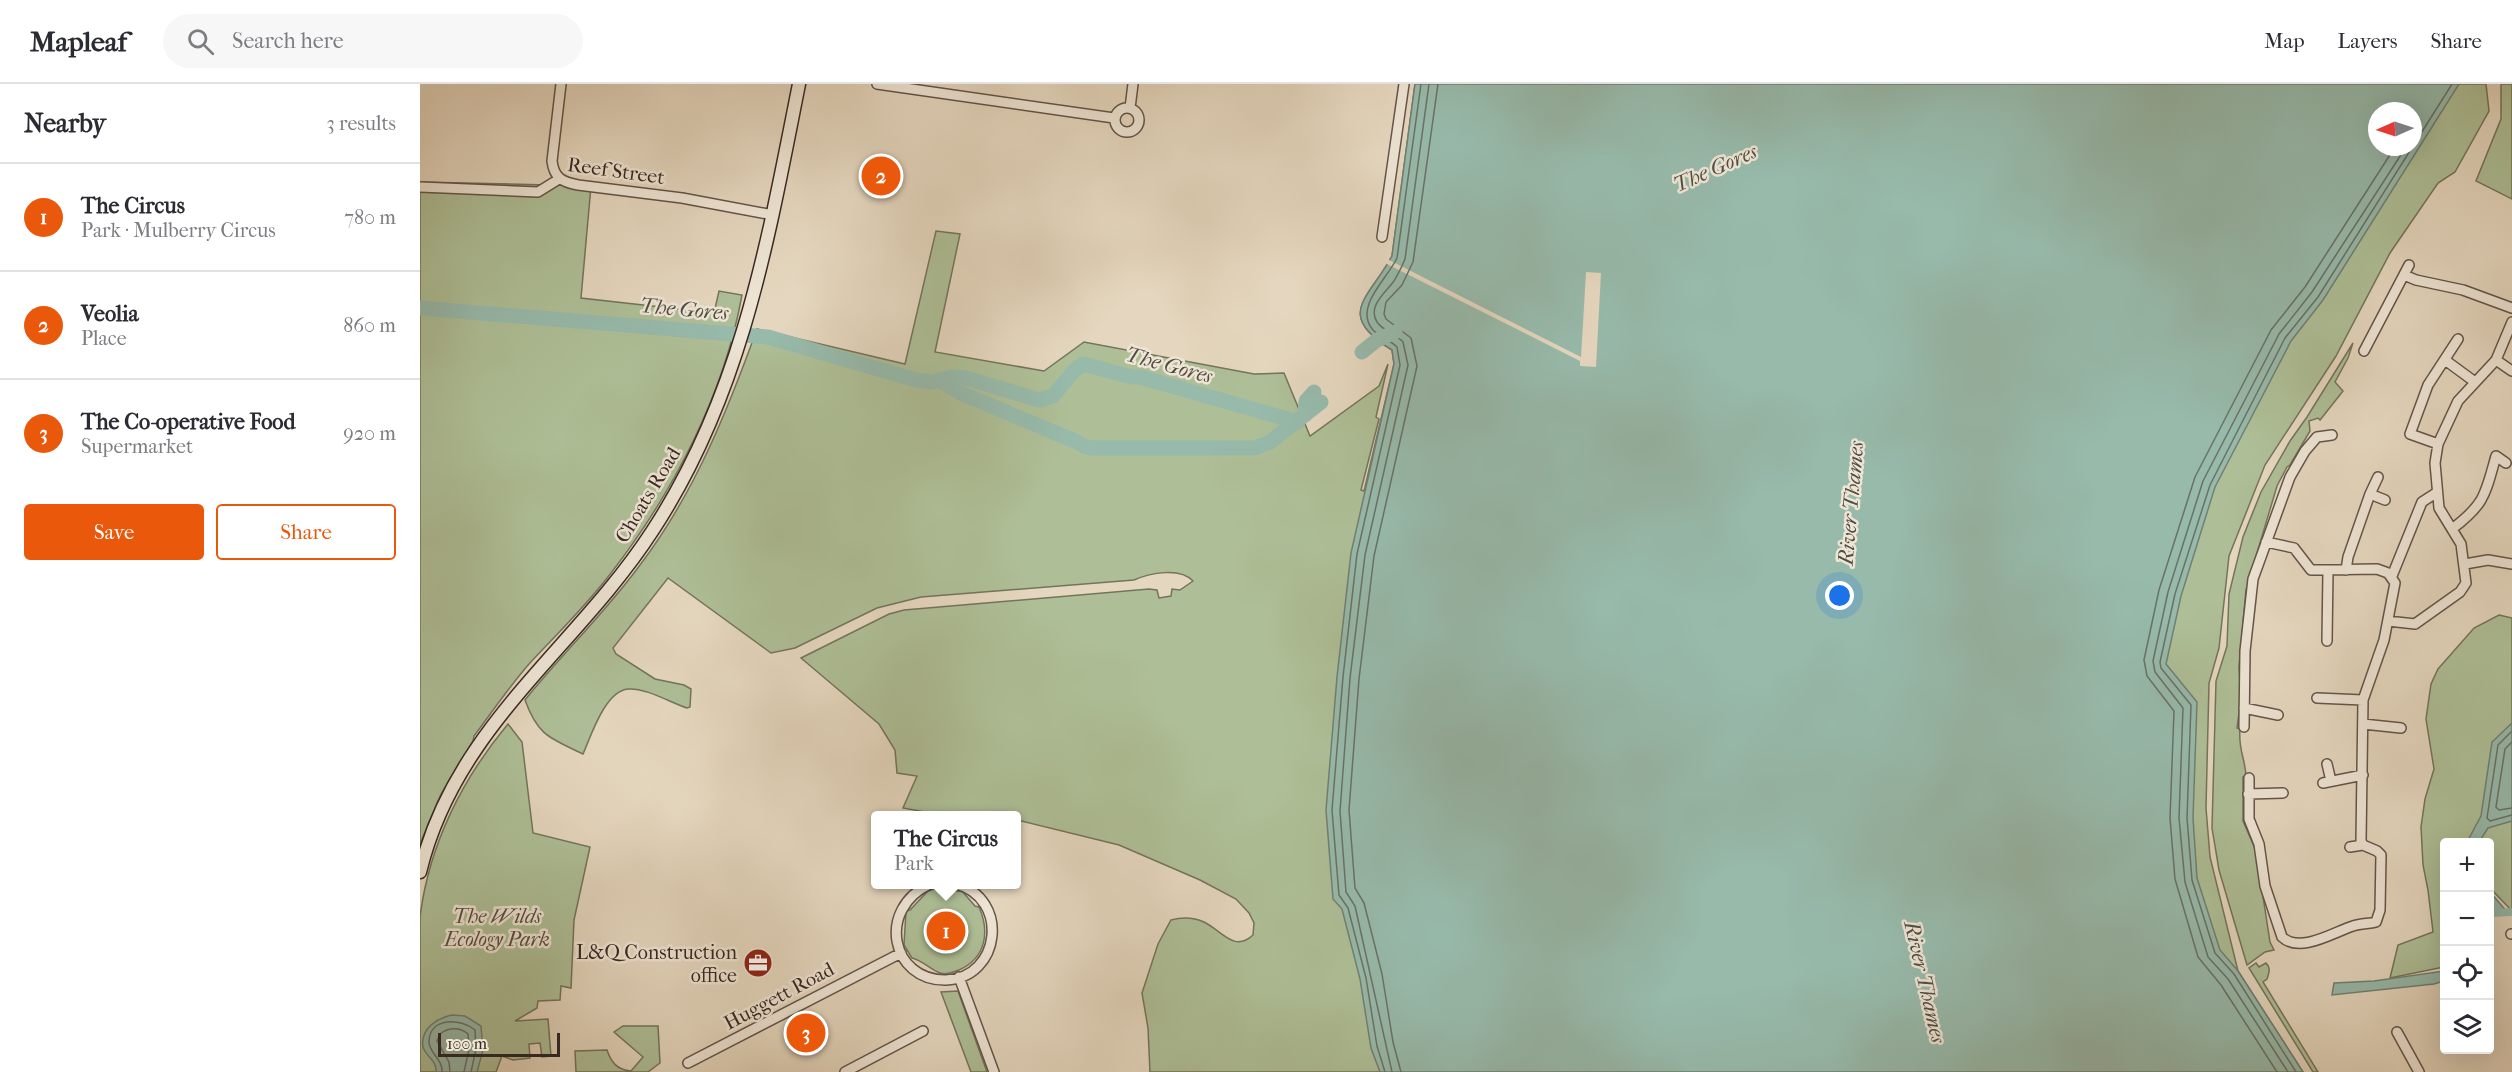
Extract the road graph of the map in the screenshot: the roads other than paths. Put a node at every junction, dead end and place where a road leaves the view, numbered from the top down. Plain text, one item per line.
1 (561, 84) edge
2 (799, 84) edge
3 (876, 84) edge
4 (1133, 84) edge
5 (1404, 84) edge
6 (1130, 108) junction
7 (1114, 118) junction
8 (559, 179) junction
9 (420, 187) edge
10 (773, 215) junction
11 (1382, 237) dead end
12 (2409, 265) dead end
13 (2404, 275) junction
14 (2512, 308) edge
15 (2512, 322) edge
16 (2458, 339) dead end
17 (2364, 351) dead end
18 (2445, 360) junction
19 (2496, 360) junction
20 (2512, 371) edge
21 (2475, 381) junction
22 (2332, 435) dead end
23 (2438, 444) junction
24 (2506, 463) dead end
25 (2378, 477) dead end
26 (2436, 493) junction
27 (2370, 494) junction
28 (2385, 500) dead end
29 (2452, 529) junction
30 (2266, 542) junction
31 (2465, 564) junction
32 (2512, 564) edge
33 (2346, 570) junction
34 (2328, 571) junction
35 (2391, 576) junction
36 (2388, 621) junction
37 (2327, 641) dead end
38 (2317, 698) dead end
39 (2363, 700) junction
40 (2244, 708) junction
41 (2278, 715) dead end
42 (2362, 724) junction
43 (2244, 727) dead end
44 (2401, 728) dead end
45 (2327, 764) dead end
46 (2363, 775) junction
47 (2249, 777) dead end
48 (2283, 793) dead end
49 (2248, 794) junction
50 (2363, 845) junction
51 (2350, 848) dead end
52 (420, 872) edge
53 (920, 889) edge
54 (965, 889) edge
55 (901, 953) junction
56 (959, 977) junction
57 (923, 1031) dead end
58 (2397, 1032) dead end
59 (688, 1063) dead end
60 (845, 1072) edge
61 (994, 1072) edge
62 (2419, 1072) edge

1 - 8 street
2 - 10 street, Choats Road
3 - 7 street
4 - 6 street
5 - 11 street
6 - 7 street
6 - 7 street
8 - 9 street, Reef Street
8 - 10 street, Reef Street
10 - 52 street, Choats Road
12 - 13 street
13 - 14 street
13 - 17 street
15 - 19 street
16 - 18 street
18 - 21 street
18 - 23 street
19 - 20 street
19 - 21 street
21 - 23 street
22 - 30 street
23 - 26 street
24 - 29 street
25 - 27 street
26 - 29 street
26 - 35 street
27 - 28 street
27 - 33 street
29 - 31 street
30 - 34 street
30 - 40 street
31 - 32 street
31 - 36 street
33 - 34 street
33 - 35 street
34 - 37 street
35 - 36 street
36 - 39 street
38 - 39 street
39 - 42 street
40 - 41 street
40 - 43 street
42 - 44 street
42 - 46 street
45 - 46 street
46 - 50 street
47 - 49 street
48 - 49 street
49 - 50 street
50 - 51 street
53 - 55 street
54 - 56 street
55 - 56 street
55 - 59 street, Huggett Road
56 - 61 street
57 - 60 street
58 - 62 street

